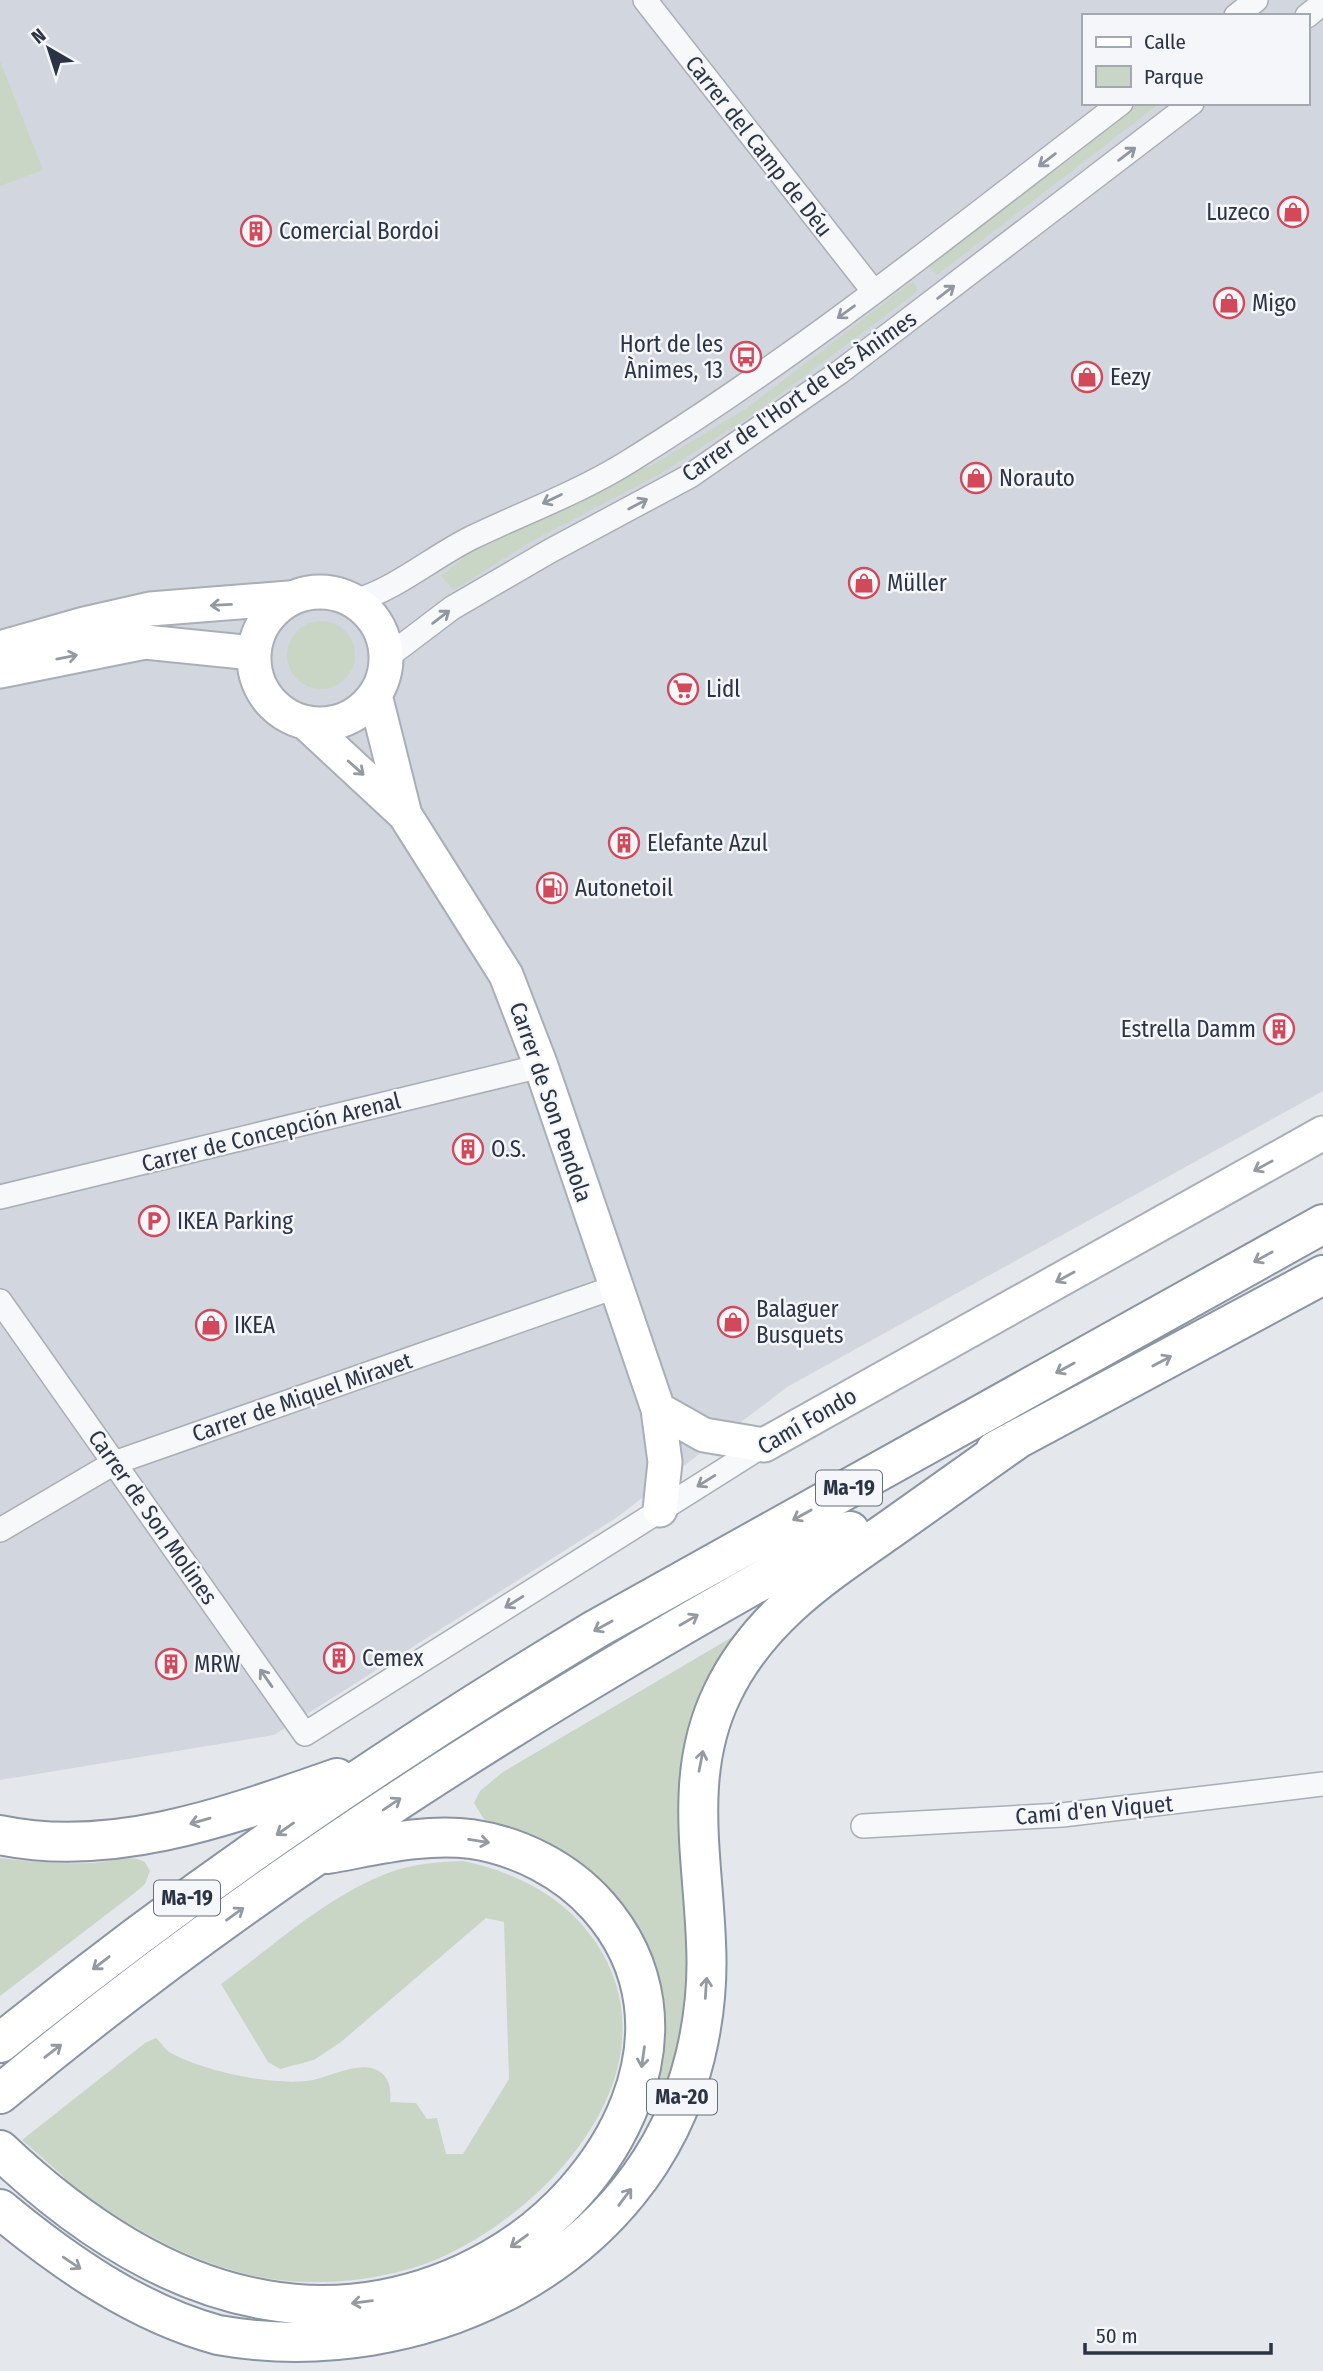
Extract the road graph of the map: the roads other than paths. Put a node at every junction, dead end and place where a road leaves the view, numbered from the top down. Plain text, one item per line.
1 (645, 0) edge
2 (1256, 0) edge
3 (1323, 3) edge
4 (1238, 14) edge
5 (1309, 14) edge
6 (1118, 105) edge
7 (1189, 105) edge
8 (874, 292) junction
9 (289, 598) junction
10 (355, 601) junction
11 (0, 648) edge
12 (253, 653) junction
13 (386, 658) junction
14 (0, 671) edge
15 (375, 695) junction
16 (306, 723) junction
17 (405, 815) junction
18 (541, 1066) junction
19 (1323, 1133) edge
20 (0, 1197) edge
21 (1323, 1224) edge
22 (1323, 1275) edge
23 (615, 1287) junction
24 (0, 1301) edge
25 (658, 1409) junction
26 (1016, 1440) junction
27 (764, 1445) junction
28 (114, 1463) junction
29 (660, 1510) junction
30 (0, 1530) edge
31 (305, 1734) joint
32 (382, 1762) junction
33 (1323, 1784) edge
34 (863, 1826) dead end
35 (0, 1835) edge
36 (315, 1856) junction
37 (0, 2043) edge
38 (0, 2094) edge
39 (0, 2150) edge
40 (8, 2216) edge

1 - 8 street, Carrer del Camp de Déu
2 - 4 street
3 - 5 street
6 -> 8 street, Carrer de l'Hort de les Ànimes
13 -> 7 street, Carrer de l'Hort de les Ànimes
8 -> 10 street, Carrer de l'Hort de les Ànimes
9 - 10 street
9 -> 11 street
9 - 12 street
10 - 13 street
14 -> 12 street
12 - 16 street
13 - 15 street
15 - 16 street
15 - 17 street, Carrer de Son Pendola
16 -> 17 street, Carrer de Son Pendola
17 - 18 street, Carrer de Son Pendola
18 - 20 street, Carrer de Concepción Arenal
18 - 23 street, Carrer de Son Pendola
19 -> 27 street, Camí Fondo
21 -> 32 highway, Ma-19
26 -> 22 highway, Ma-19
23 - 25 street, Carrer de Son Pendola
23 - 28 street, Carrer de Miquel Miravet
24 - 28 street, Carrer de Son Molines
25 - 27 street
25 - 29 street, Carrer de Son Pendola
36 -> 26 highway, Ma-19
40 -> 26 highway, Ma-20
27 -> 29 street, Camí Fondo
28 - 30 street, Carrer de Miquel Miravet
31 -> 28 street, Carrer de Son Molines
29 -> 31 street, Camí Fondo
32 -> 35 highway
32 -> 37 highway, Ma-19
33 - 34 street, Camí d'en Viquet
38 -> 36 highway, Ma-19
36 -> 39 highway, Ma-20

